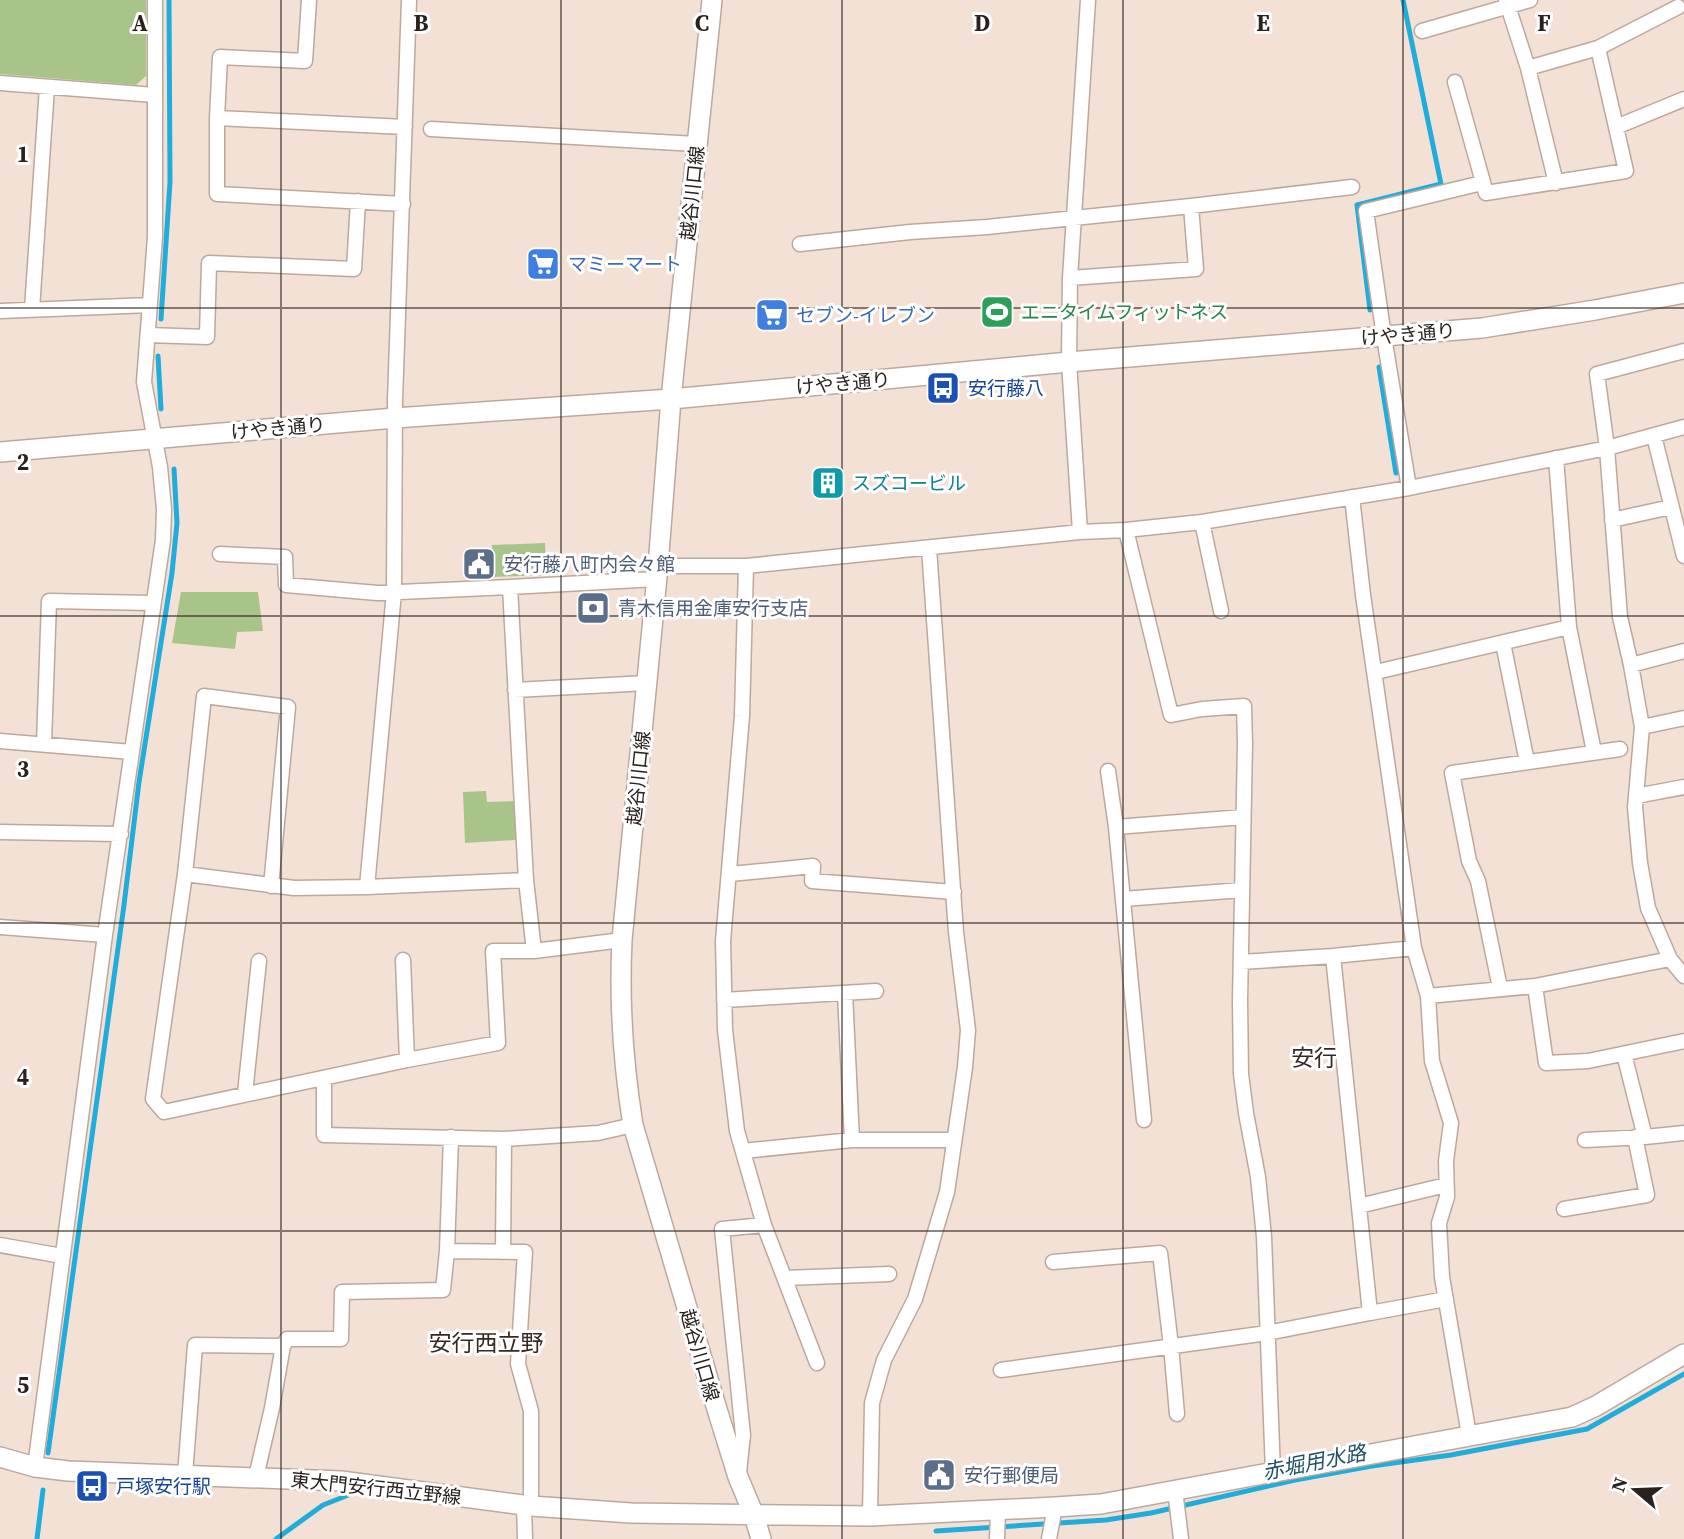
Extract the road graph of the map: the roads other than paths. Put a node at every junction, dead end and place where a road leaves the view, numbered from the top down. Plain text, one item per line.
1 (155, 0) edge
2 (309, 0) edge
3 (410, 0) edge
4 (712, 0) edge
5 (1088, 0) edge
6 (1530, 0) edge
7 (1507, 4) edge
8 (1679, 9) edge
9 (1422, 31) dead end
10 (1598, 48) junction
11 (1528, 68) junction
12 (1455, 82) dead end
13 (0, 83) edge
14 (47, 87) junction
15 (155, 95) junction
16 (1684, 99) edge
17 (217, 118) junction
18 (405, 127) junction
19 (1616, 127) junction
20 (431, 129) dead end
21 (696, 144) junction
22 (1482, 183) junction
23 (1556, 183) junction
24 (1352, 187) dead end
25 (358, 201) junction
26 (403, 204) junction
27 (1191, 206) junction
28 (1074, 218) junction
29 (800, 244) dead end
30 (1070, 278) junction
31 (1684, 293) edge
32 (150, 305) junction
33 (32, 309) junction
34 (0, 311) edge
35 (148, 335) junction
36 (1384, 337) junction
37 (1684, 351) edge
38 (1069, 362) junction
39 (671, 400) junction
40 (395, 418) junction
41 (1684, 427) edge
42 (1654, 436) junction
43 (154, 438) junction
44 (1607, 449) junction
45 (0, 452) edge
46 (1556, 458) junction
47 (1409, 488) junction
48 (1352, 497) junction
49 (1671, 507) junction
50 (1612, 520) junction
51 (1202, 522) junction
52 (1126, 530) junction
53 (1080, 532) junction
54 (929, 548) junction
55 (220, 554) dead end
56 (1684, 556) edge
57 (746, 566) junction
58 (657, 572) junction
59 (510, 587) junction
60 (394, 592) junction
61 (152, 603) junction
62 (1222, 611) dead end
63 (1569, 627) junction
64 (1503, 643) junction
65 (1684, 651) edge
66 (1632, 665) junction
67 (1376, 672) junction
68 (647, 683) junction
69 (515, 690) junction
70 (1684, 718) edge
71 (1642, 727) junction
72 (0, 741) edge
73 (44, 743) junction
74 (1620, 749) dead end
75 (132, 751) junction
76 (1594, 752) junction
77 (1527, 762) junction
78 (1108, 771) dead end
79 (1684, 788) edge
80 (1636, 796) junction
81 (1243, 817) junction
82 (1116, 827) junction
83 (0, 832) edge
84 (121, 834) junction
85 (184, 874) junction
86 (730, 874) junction
87 (526, 880) junction
88 (271, 886) junction
89 (366, 887) junction
90 (1242, 890) junction
91 (954, 892) junction
92 (1123, 900) junction
93 (0, 927) edge
94 (105, 935) junction
95 (622, 940) junction
96 (1414, 948) junction
97 (534, 951) junction
98 (1333, 956) junction
99 (1670, 959) junction
100 (403, 960) dead end
101 (259, 961) dead end
102 (1241, 962) junction
103 (1684, 976) edge
104 (1535, 986) junction
105 (1500, 988) junction
106 (876, 992) dead end
107 (845, 993) junction
108 (1428, 996) junction
109 (724, 1000) junction
110 (1684, 1041) edge
111 (1624, 1054) junction
112 (407, 1060) junction
113 (324, 1078) junction
114 (245, 1093) junction
115 (1144, 1120) dead end
116 (633, 1125) junction
117 (1684, 1133) edge
118 (451, 1137) junction
119 (1640, 1137) junction
120 (504, 1139) junction
121 (852, 1140) junction
122 (954, 1140) junction
123 (1585, 1140) dead end
124 (743, 1151) junction
125 (1446, 1185) junction
126 (1359, 1206) junction
127 (1564, 1209) dead end
128 (764, 1225) junction
129 (0, 1245) edge
130 (447, 1251) junction
131 (503, 1252) junction
132 (62, 1256) junction
133 (1053, 1262) dead end
134 (889, 1274) dead end
135 (785, 1278) junction
136 (1446, 1299) junction
137 (1370, 1313) junction
138 (1267, 1333) junction
139 (283, 1346) junction
140 (1171, 1346) junction
141 (1684, 1354) edge
142 (817, 1363) dead end
143 (1001, 1370) dead end
144 (1177, 1414) dead end
145 (1469, 1435) junction
146 (0, 1457) edge
147 (35, 1466) junction
148 (1273, 1472) junction
149 (185, 1475) junction
150 (256, 1477) junction
151 (738, 1477) junction
152 (1175, 1493) junction
153 (527, 1506) junction
154 (1055, 1507) junction
155 (998, 1510) junction
156 (754, 1515) junction
157 (870, 1516) junction
158 (525, 1539) edge
159 (761, 1539) edge
160 (997, 1539) edge
161 (1049, 1539) edge
162 (1181, 1539) edge

1 - 15 street
2 - 17 street
3 - 18 street
4 - 21 street, 越谷川口線
5 - 28 street
6 - 7 street
7 - 9 street
7 - 11 street
8 - 10 street
10 - 11 street
10 - 19 street
11 - 23 street
12 - 22 street
13 - 14 street
14 - 15 street
14 - 33 street
15 - 32 street
16 - 19 street
17 - 18 street
17 - 25 street
18 - 26 street
19 - 23 street
20 - 21 street
21 - 39 street, 越谷川口線
22 - 23 street
22 - 36 street
24 - 27 street
25 - 26 street
25 - 35 street
26 - 40 street
27 - 28 street
27 - 30 street
28 - 29 street
28 - 30 street
30 - 38 street
31 - 36 street, けやき通り
32 - 33 street
32 - 35 street
33 - 34 street
35 - 43 street
36 - 38 street, けやき通り
36 - 47 street
37 - 44 street
38 - 39 street, けやき通り
38 - 53 street
39 - 40 street, けやき通り
39 - 58 street, 越谷川口線
40 - 43 street, けやき通り
40 - 60 street
41 - 42 street
42 - 44 street
42 - 49 street
43 - 45 street, けやき通り
43 - 61 street
44 - 46 street
44 - 50 street
46 - 47 street
46 - 63 street
47 - 48 street
48 - 51 street
48 - 67 street
49 - 50 street
49 - 56 street
50 - 66 street
51 - 52 street
51 - 62 street
52 - 53 street
52 - 81 street
53 - 54 street
54 - 57 street
54 - 91 street
55 - 60 street
57 - 58 street
57 - 86 street
58 - 59 street
58 - 68 street, 越谷川口線
59 - 60 street
59 - 69 street
60 - 89 street
61 - 73 street
61 - 75 street
63 - 64 street
63 - 76 street
64 - 67 street
64 - 77 street
65 - 66 street
66 - 71 street
67 - 96 street
68 - 69 street
68 - 95 street, 越谷川口線
69 - 87 street
70 - 71 street
71 - 80 street
72 - 73 street
73 - 75 street
74 - 76 street
75 - 84 street
76 - 77 street
77 - 105 street
78 - 82 street
79 - 80 street
80 - 99 street
81 - 82 street
81 - 90 street
82 - 92 street
83 - 84 street
84 - 94 street
85 - 88 street
85 - 88 street
85 - 114 street
86 - 91 street
86 - 109 street
87 - 89 street
87 - 97 street
88 - 89 street
90 - 92 street
90 - 102 street
91 - 122 street
92 - 115 street
93 - 94 street
94 - 132 street
95 - 97 street
95 - 116 street, 越谷川口線
96 - 98 street
96 - 108 street
97 - 112 street
98 - 102 street
98 - 126 street
99 - 103 street
99 - 104 street
100 - 112 street
101 - 114 street
102 - 138 street
104 - 105 street
104 - 111 street
105 - 108 street
106 - 107 street
107 - 109 street
107 - 121 street
108 - 125 street
109 - 124 street
110 - 111 street
111 - 119 street
112 - 113 street
113 - 114 street
113 - 118 street
116 - 120 street
116 - 151 street, 越谷川口線
117 - 119 street
118 - 120 street
118 - 130 street
119 - 123 street
119 - 127 street
120 - 131 street
121 - 122 street
121 - 124 street
122 - 157 street
124 - 128 street
125 - 126 street
125 - 136 street
126 - 137 street
128 - 135 street
128 - 151 street
129 - 132 street
130 - 131 street
130 - 139 street
131 - 153 street
132 - 147 street
133 - 140 street
134 - 135 street
135 - 142 street
136 - 137 street
136 - 145 street
137 - 138 street
138 - 140 street
138 - 148 street
139 - 149 street
139 - 150 street
140 - 143 street
140 - 144 street
141 - 145 street, 東大門安行西立野線
145 - 148 street, 東大門安行西立野線
146 - 147 street, 東大門安行西立野線
147 - 149 street, 東大門安行西立野線
148 - 152 street, 東大門安行西立野線
149 - 150 street, 東大門安行西立野線
150 - 153 street, 東大門安行西立野線
151 - 156 street, 越谷川口線
152 - 154 street, 東大門安行西立野線
152 - 162 street
153 - 156 street, 東大門安行西立野線
153 - 158 street
154 - 155 street, 東大門安行西立野線
154 - 161 street
155 - 157 street, 東大門安行西立野線
155 - 160 street
156 - 157 street, 東大門安行西立野線
156 - 159 street, 越谷川口線

